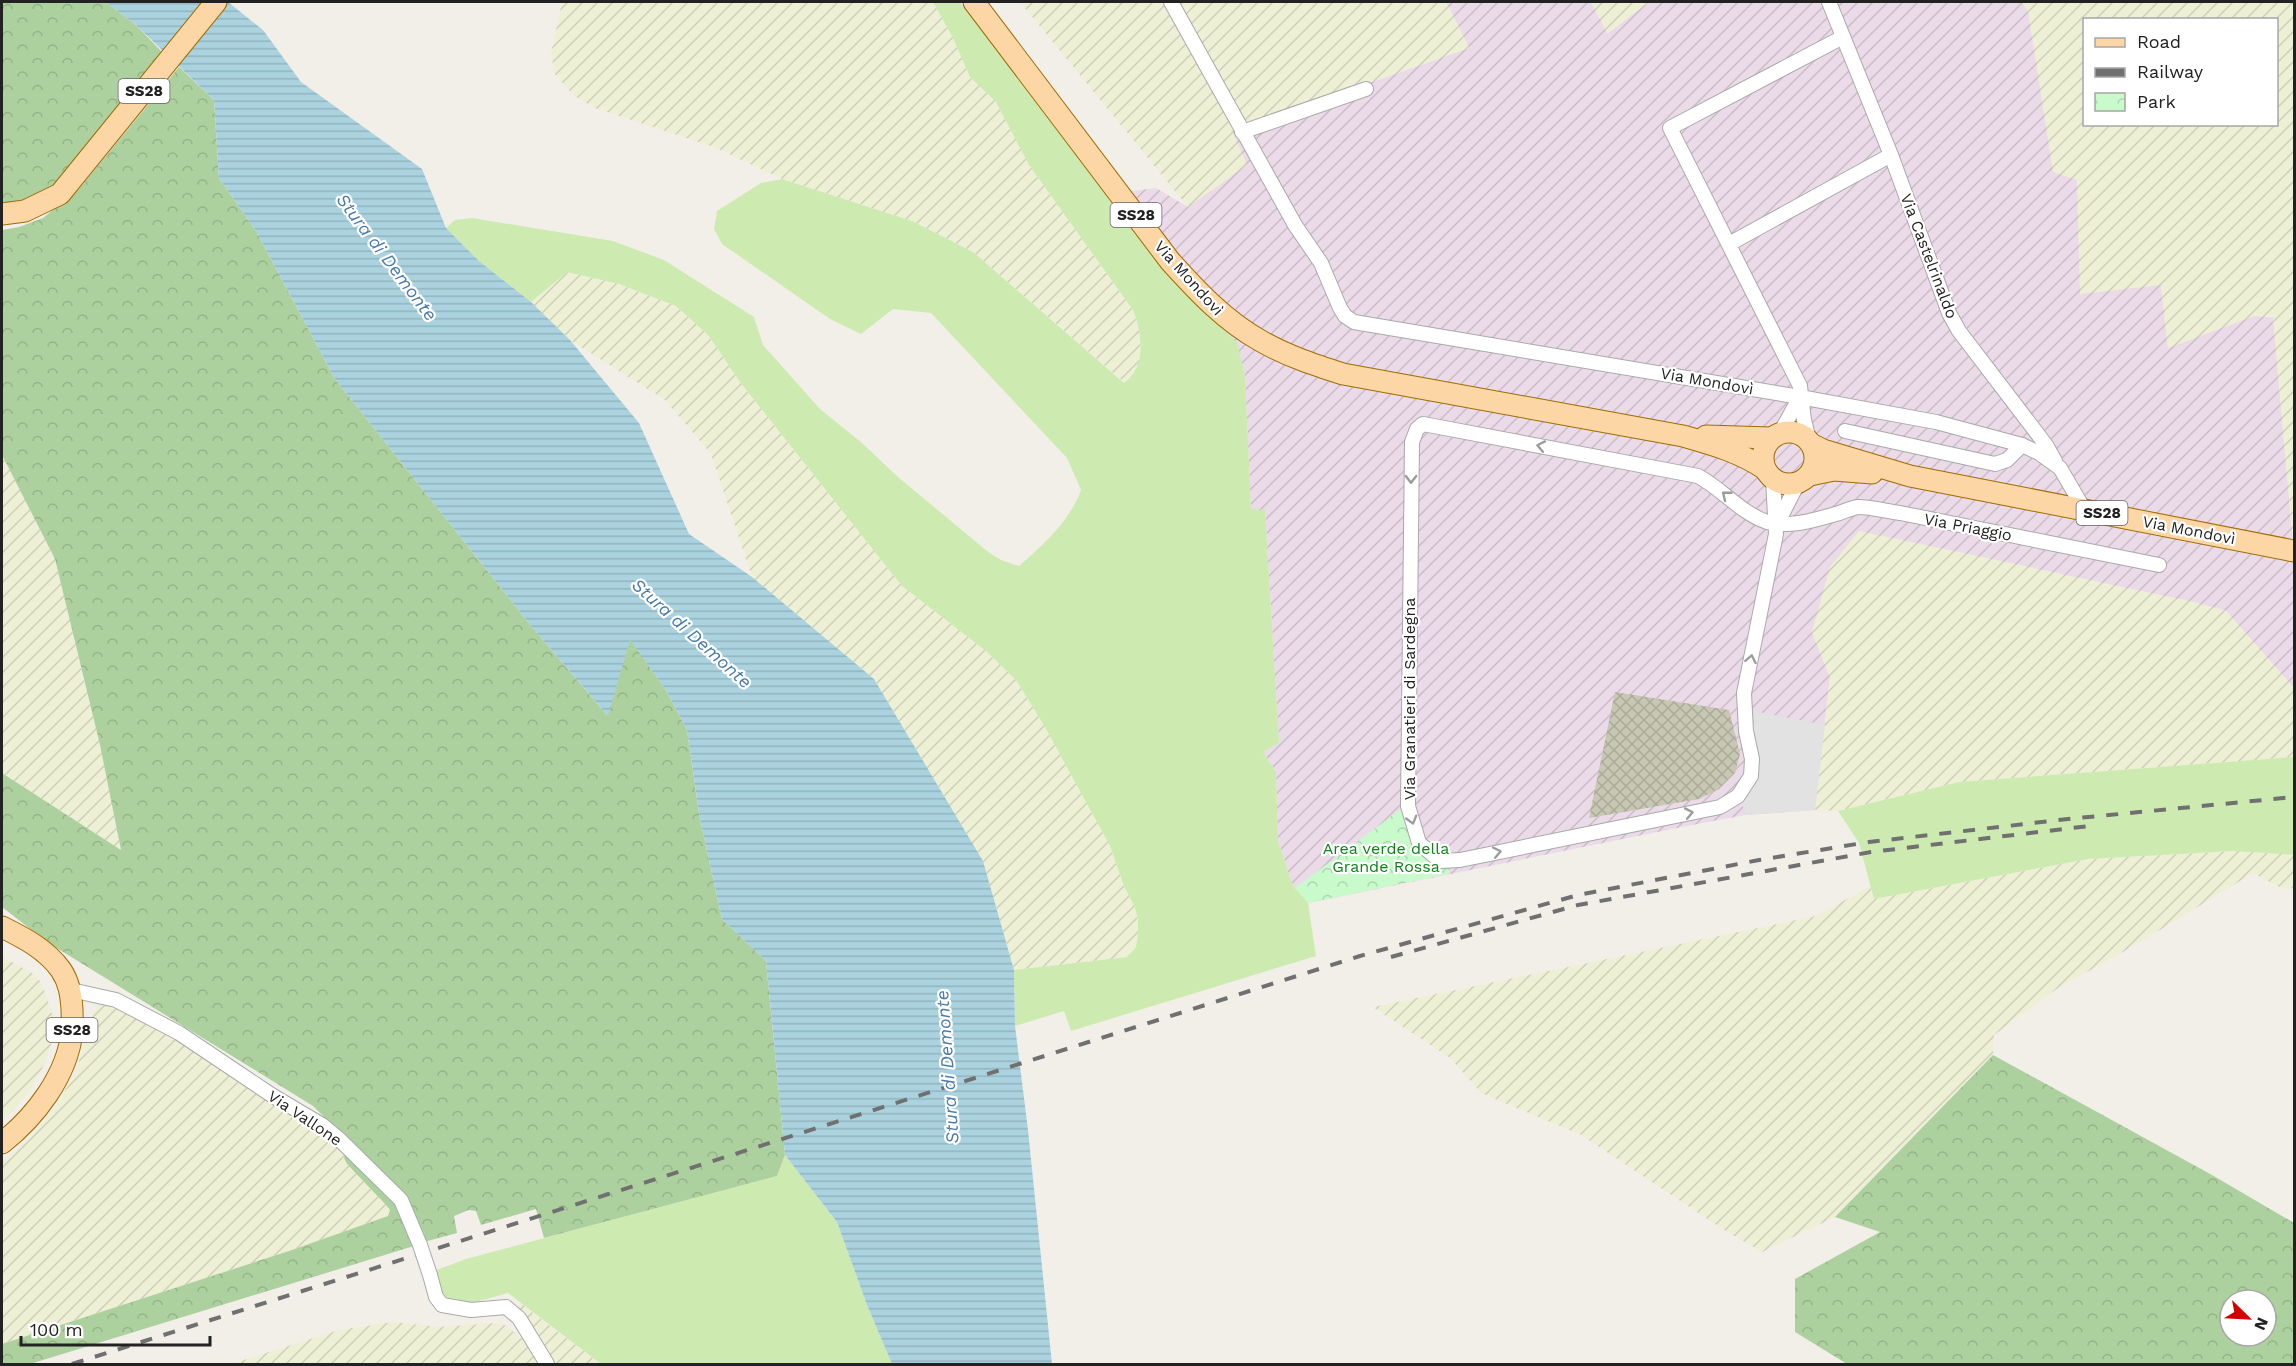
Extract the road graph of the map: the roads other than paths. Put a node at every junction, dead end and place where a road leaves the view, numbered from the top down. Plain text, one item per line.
1 (216, 2) edge
2 (974, 2) edge
3 (1172, 2) edge
4 (1829, 2) edge
5 (1843, 38) junction
6 (1366, 89) dead end
7 (1242, 132) junction
8 (1891, 155) junction
9 (2, 214) edge
10 (1729, 244) junction
11 (1800, 397) junction
12 (1845, 431) dead end
13 (1683, 436) junction
14 (1775, 436) junction
15 (1811, 442) junction
16 (2022, 445) junction
17 (2060, 468) junction
18 (1769, 474) junction
19 (1910, 476) junction
20 (1804, 479) junction
21 (2084, 509) junction
22 (1777, 524) junction
23 (2295, 551) edge
24 (2159, 565) dead end
25 (2, 927) edge
26 (71, 990) junction
27 (2, 1143) edge
28 (547, 1365) edge

1 - 9 main road, SS28
2 - 13 main road, Via Mondovì / SS28
3 - 7 street
4 - 5 street, Via Castelrinaldo
5 - 8 street, Via Castelrinaldo
5 - 10 street
6 - 7 street
7 - 11 street, Via Mondovì
8 - 10 street
8 - 17 street, Via Castelrinaldo
10 - 11 street
11 - 14 street
11 - 15 street
11 - 16 street, Via Mondovì
12 - 16 street
13 - 14 main road, Via Mondovì / SS28
13 - 18 main road, Via Mondovì / SS28
14 - 15 main road, SS28
14 - 18 main road
15 - 19 main road, Via Mondovì / SS28
15 - 20 main road
16 - 17 street, Via Mondovì
17 - 21 street, Via Mondovì
18 - 20 main road, SS28
18 - 22 street, Via Granatieri di Sardegna
19 - 20 main road, Via Mondovì / SS28
19 - 21 main road, Via Mondovì / SS28
20 - 22 street, Via Granatieri di Sardegna
21 - 23 main road, Via Mondovì / SS28
22 -> 22 street, Via Granatieri di Sardegna
22 - 24 street, Via Priaggio
25 - 26 main road, SS28
26 - 27 main road, SS28
26 - 28 street, Via Vallone, bridge

